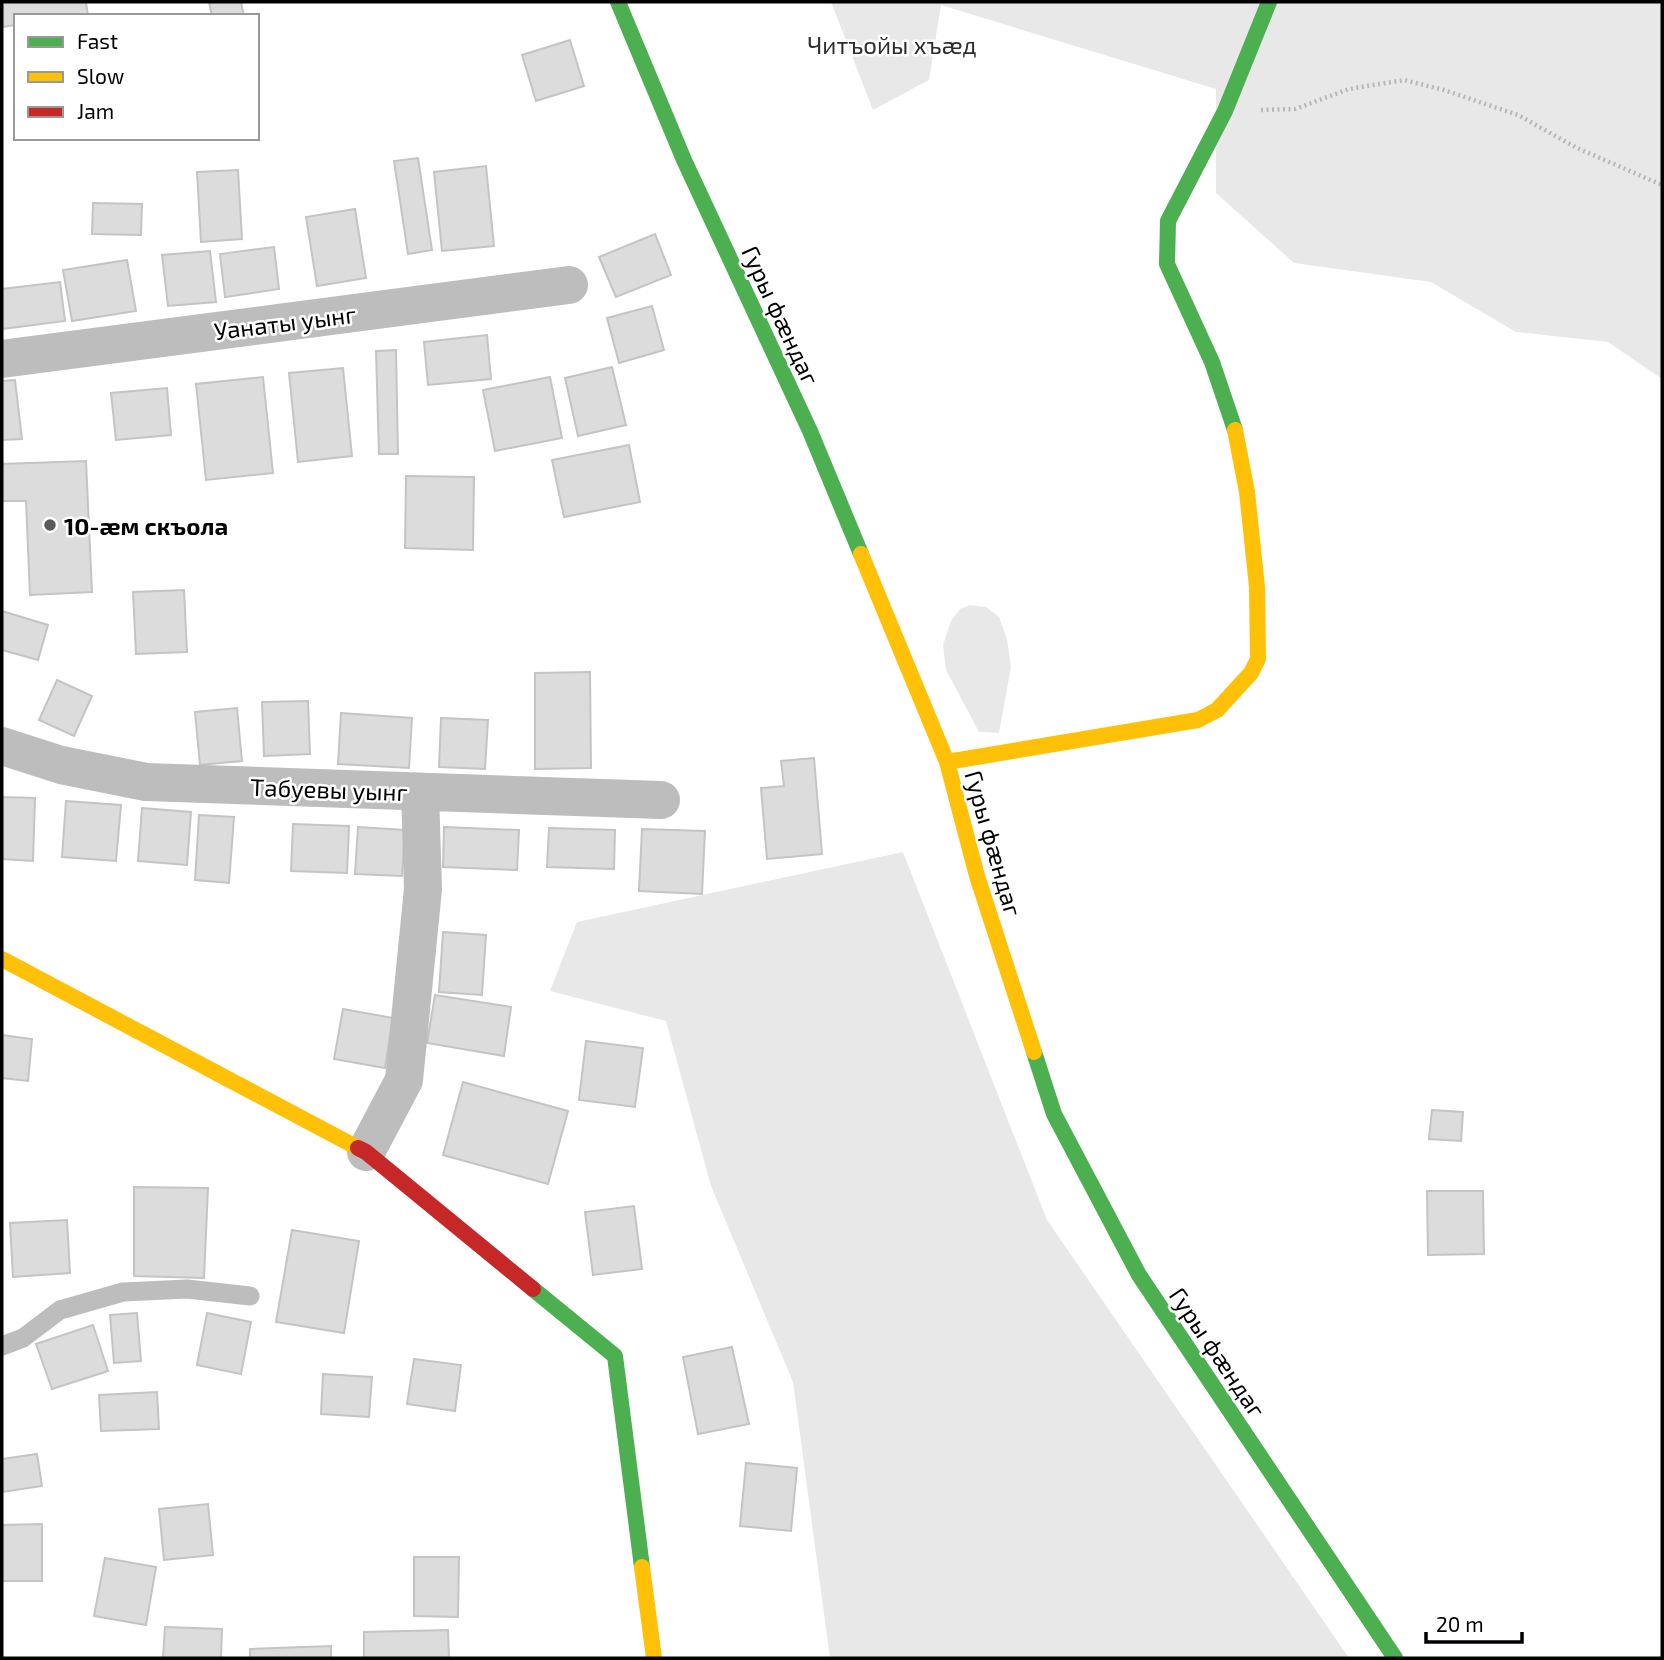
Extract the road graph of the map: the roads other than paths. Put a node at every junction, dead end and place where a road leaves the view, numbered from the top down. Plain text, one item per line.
1 (618, 2) edge
2 (1269, 2) edge
3 (569, 285) dead end
4 (2, 359) edge
5 (2, 746) edge
6 (947, 762) junction
7 (420, 792) junction
8 (661, 800) dead end
9 (2, 959) edge
10 (366, 1152) junction
11 (250, 1296) dead end
12 (2, 1346) edge
13 (654, 1658) edge
14 (1395, 1658) edge

1 - 6 street, Гуры фӕндаг
2 - 6 street
3 - 4 street, Уанаты уынг
5 - 7 street, Табуевы уынг
6 - 14 street, Гуры фӕндаг
7 - 8 street, Табуевы уынг
7 - 10 street
9 - 10 street
10 - 13 street
11 - 12 lane

